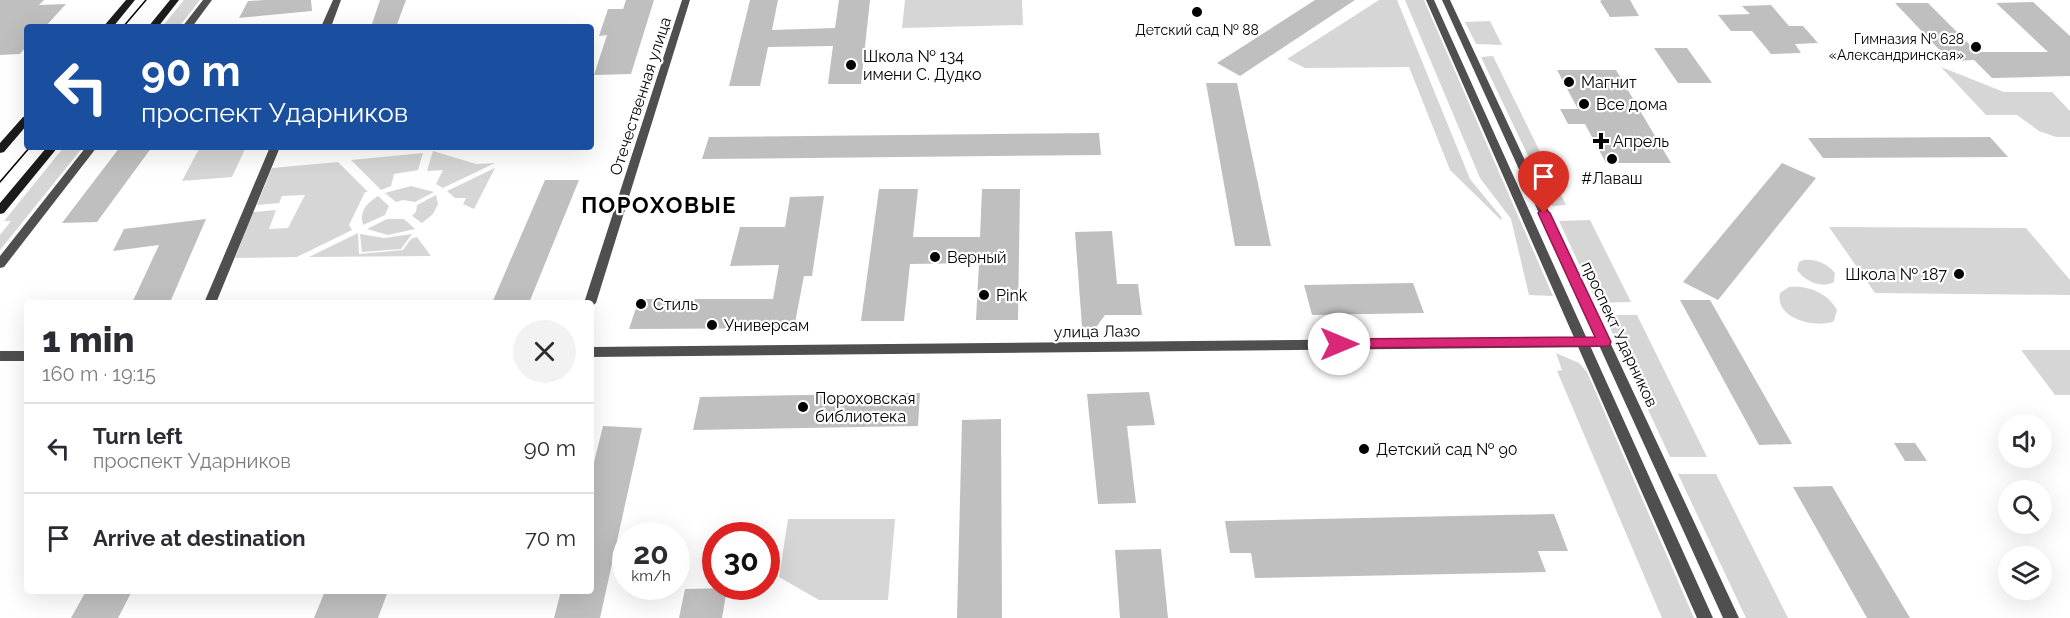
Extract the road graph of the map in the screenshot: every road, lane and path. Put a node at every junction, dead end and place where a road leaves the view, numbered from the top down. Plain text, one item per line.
1 (131, 0) edge
2 (175, 0) edge
3 (208, 0) edge
4 (337, 0) edge
5 (686, 0) edge
6 (1430, 0) edge
7 (1446, 0) edge
8 (111, 24) edge
9 (155, 24) edge
10 (189, 24) edge
11 (327, 24) edge
12 (24, 122) edge
13 (0, 150) edge
14 (50, 150) edge
15 (90, 150) edge
16 (274, 150) edge
17 (0, 210) edge
18 (0, 264) edge
19 (211, 300) edge
20 (591, 300) edge
21 (1604, 342) junction
22 (1582, 343) junction
23 (594, 352) edge
24 (0, 356) edge
25 (24, 356) edge
26 (1705, 618) edge
27 (1731, 618) edge

1 - 8 main road
2 - 9 main road
3 - 10 street
4 - 11 street
5 - 20 street, Отечественная улица
6 - 22 street
7 - 21 street, проспект Ударников
12 - 13 main road
14 - 17 main road
15 - 18 street
16 - 19 street
21 - 22 street, улица Лазо
21 - 27 street, проспект Ударников
22 - 23 street, улица Лазо
22 - 26 street
24 - 25 street

